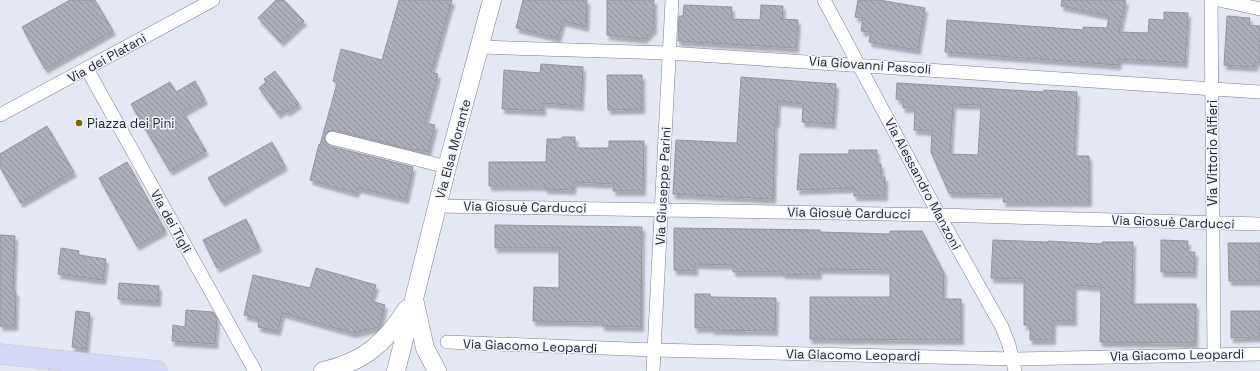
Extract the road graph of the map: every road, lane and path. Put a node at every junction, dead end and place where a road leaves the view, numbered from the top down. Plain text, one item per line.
1 (213, 0) edge
2 (492, 0) edge
3 (672, 0) edge
4 (824, 0) edge
5 (1211, 0) edge
6 (1219, 0) edge
7 (1260, 9) edge
8 (480, 47) junction
9 (669, 52) junction
10 (859, 64) junction
11 (88, 70) junction
12 (1212, 89) junction
13 (1260, 92) edge
14 (0, 115) edge
15 (332, 138) dead end
16 (448, 167) junction
17 (438, 206) junction
18 (661, 209) junction
19 (939, 215) junction
20 (1213, 223) junction
21 (1260, 224) edge
22 (414, 298) junction
23 (447, 342) dead end
24 (654, 350) junction
25 (0, 354) edge
26 (1214, 354) junction
27 (1260, 354) edge
28 (1014, 365) edge
29 (157, 371) edge
30 (255, 371) edge
31 (323, 371) edge
32 (396, 371) edge
33 (436, 371) edge
34 (653, 371) edge

1 - 11 street, Via dei Platani
2 - 8 street, Via Elsa Morante
3 - 9 street, Via Giuseppe Parini
4 - 10 street, Via Alessandro Manzoni
5 - 12 street, Via Vittorio Alfieri
6 - 7 street
8 - 9 street, Via Giovanni Pascoli
8 - 16 street, Via Elsa Morante
9 - 10 street, Via Giovanni Pascoli
9 - 18 street, Via Giuseppe Parini
10 - 12 street, Via Giovanni Pascoli
10 - 19 street, Via Alessandro Manzoni
11 - 14 street, Via dei Platani
11 - 30 street, Via dei Tigli
12 - 13 street, Via Giovanni Pascoli
12 - 20 street, Via Vittorio Alfieri
15 - 16 street
16 - 17 street, Via Elsa Morante
17 - 18 street, Via Giosuè Carducci
17 - 22 street, Via Elsa Morante
18 - 19 street, Via Giosuè Carducci
18 - 24 street, Via Giuseppe Parini
19 - 20 street, Via Giosuè Carducci
19 - 28 street, Via Alessandro Manzoni
20 - 21 street, Via Giosuè Carducci
20 - 26 street, Via Vittorio Alfieri
22 - 31 street, Via Elsa Morante
22 - 32 street, Via Elsa Morante
22 - 33 street, Via Elsa Morante
23 - 24 street, Via Giacomo Leopardi
24 - 28 street, Via Giacomo Leopardi
24 - 34 street, Via Giuseppe Parini
25 - 29 main road
26 - 27 street, Via Giacomo Leopardi
26 - 28 street, Via Giacomo Leopardi

